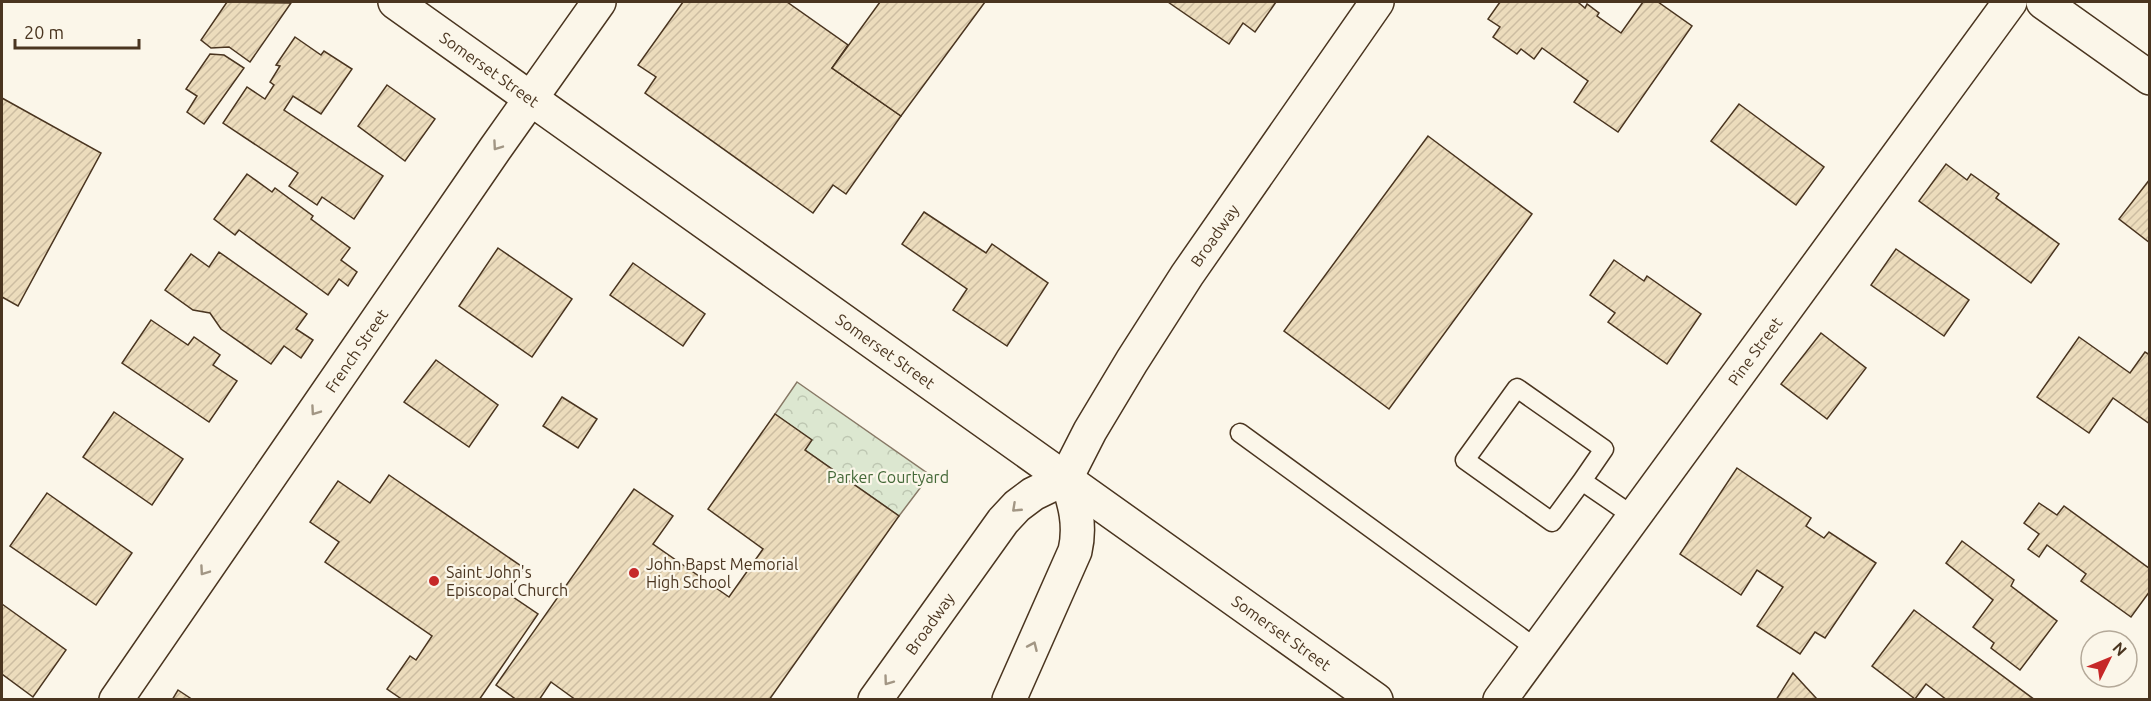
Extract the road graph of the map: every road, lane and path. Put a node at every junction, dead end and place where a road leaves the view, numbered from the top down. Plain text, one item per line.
1 (395, 2) edge
2 (599, 2) edge
3 (1377, 2) edge
4 (2010, 2) edge
5 (2043, 2) edge
6 (2150, 78) edge
7 (531, 98) junction
8 (1240, 433) dead end
9 (1066, 478) junction
10 (1582, 481) junction
11 (1634, 516) junction
12 (1537, 649) junction
13 (116, 699) edge
14 (875, 699) edge
15 (1009, 699) edge
16 (1376, 699) edge
17 (1500, 699) edge

1 - 7 street, Somerset Street
2 - 7 street, French Street
3 - 9 street, Broadway
4 - 11 street, Pine Street
5 - 6 street
7 - 9 street, Somerset Street
7 -> 13 street, French Street
8 - 12 lane
9 -> 14 street, Broadway
15 -> 9 street
9 - 16 street, Somerset Street
10 - 10 lane
10 - 11 lane
11 - 12 street, Pine Street
12 - 17 street, Pine Street

